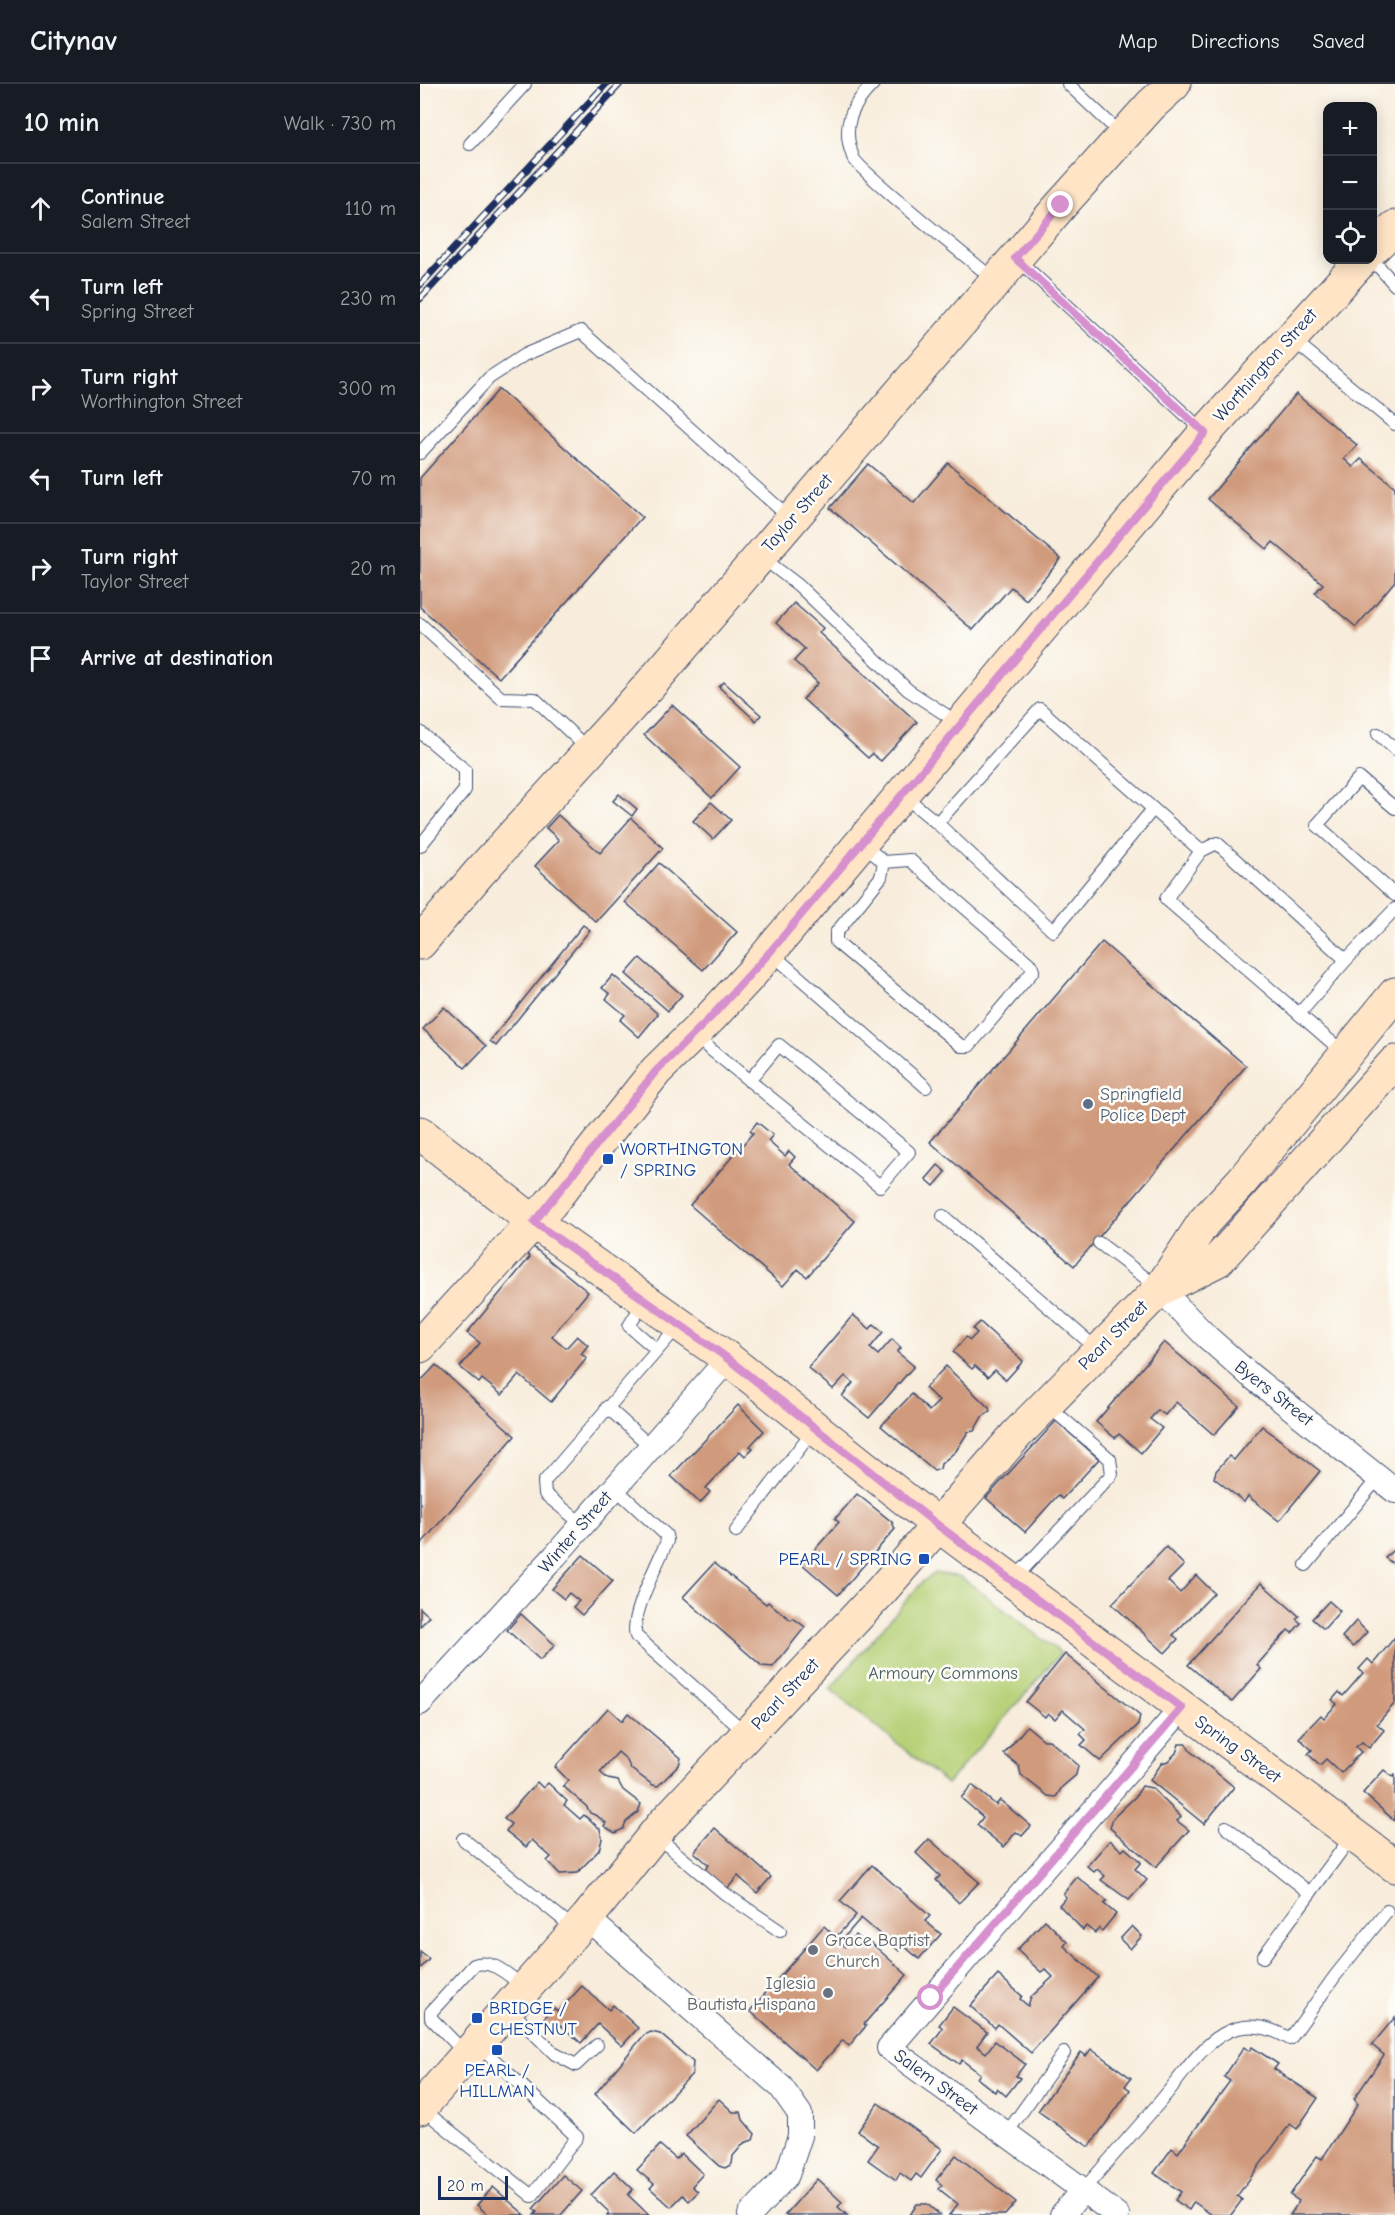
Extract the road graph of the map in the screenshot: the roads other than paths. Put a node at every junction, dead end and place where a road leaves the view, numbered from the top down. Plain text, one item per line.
1 (525, 84) edge
2 (873, 84) edge
3 (1068, 84) edge
4 (1174, 84) edge
5 (1123, 135) junction
6 (470, 144) dead end
7 (1395, 227) edge
8 (1377, 244) edge
9 (1358, 264) edge
10 (1376, 264) edge
11 (1005, 269) junction
12 (1395, 285) edge
13 (1290, 337) junction
14 (1395, 424) edge
15 (1205, 433) junction
16 (420, 453) edge
17 (792, 520) junction
18 (759, 556) junction
19 (420, 624) edge
20 (961, 725) junction
21 (420, 732) edge
22 (1377, 734) dead end
23 (1395, 749) edge
24 (590, 751) junction
25 (903, 795) junction
26 (1395, 808) edge
27 (1153, 809) junction
28 (937, 823) junction
29 (420, 846) edge
30 (1201, 851) junction
31 (872, 853) junction
32 (1395, 895) edge
33 (1395, 909) edge
34 (420, 943) edge
35 (770, 952) junction
36 (1346, 960) junction
37 (1395, 994) edge
38 (1299, 1014) junction
39 (693, 1035) junction
40 (1345, 1053) junction
41 (1386, 1071) edge
42 (749, 1081) junction
43 (926, 1087) dead end
44 (420, 1133) edge
45 (943, 1216) dead end
46 (534, 1222) junction
47 (1099, 1243) dead end
48 (1160, 1288) junction
49 (645, 1300) junction
50 (680, 1324) junction
51 (420, 1346) edge
52 (657, 1350) junction
53 (1098, 1350) junction
54 (728, 1359) junction
55 (1045, 1404) junction
56 (607, 1407) junction
57 (816, 1427) junction
58 (650, 1446) junction
59 (1387, 1484) edge
60 (614, 1487) junction
61 (582, 1524) junction
62 (939, 1526) junction
63 (736, 1531) dead end
64 (1306, 1565) dead end
65 (1013, 1581) junction
66 (420, 1703) edge
67 (1182, 1708) junction
68 (748, 1734) junction
69 (1226, 1827) dead end
70 (654, 1835) junction
71 (1353, 1835) junction
72 (463, 1839) dead end
73 (1395, 1866) edge
74 (1310, 1893) junction
75 (1387, 1911) dead end
76 (581, 1924) junction
77 (780, 1931) dead end
78 (1263, 1958) dead end
79 (517, 1998) junction
80 (597, 2045) dead end
81 (472, 2049) junction
82 (1064, 2053) dead end
83 (420, 2108) edge
84 (1006, 2134) junction
85 (1083, 2190) junction
86 (750, 2215) edge
87 (1062, 2215) edge
88 (1117, 2215) edge

1 - 6 lane
2 - 11 lane
3 - 5 lane
4 - 5 street, Taylor Street
5 - 11 street, Taylor Street
7 - 8 street
9 - 13 street, Worthington Street
10 - 12 lane
11 - 15 lane
11 - 17 street, Taylor Street
13 - 14 lane
13 - 15 street, Worthington Street
15 - 20 street, Worthington Street
16 - 17 lane
17 - 18 street, Taylor Street
18 - 20 lane
18 - 24 street, Taylor Street
19 - 24 lane
20 - 25 street, Worthington Street
21 - 29 lane
22 - 23 lane
24 - 34 street, Taylor Street
25 - 28 lane
25 - 31 street, Worthington Street
26 - 32 lane
27 - 28 lane
27 - 28 lane
27 - 30 lane
30 - 36 lane
30 - 38 lane
31 - 31 lane
31 - 35 street, Worthington Street
33 - 36 lane
35 - 39 street, Worthington Street
35 - 43 lane
36 - 38 lane
37 - 40 street, Pearl Street
38 - 40 lane
39 - 42 lane
39 - 46 street, Worthington Street
40 - 41 street
40 - 48 street, Pearl Street
41 - 48 street, Pearl Street
42 - 42 lane
44 - 46 street, Spring Street
45 - 53 lane
46 - 49 street, Spring Street
46 - 51 street, Worthington Street
47 - 48 lane
48 - 53 street, Pearl Street
48 - 59 street, Byers Street
49 - 50 street, Spring Street
49 - 52 lane
50 - 52 lane
50 - 54 street, Spring Street
52 - 56 lane
53 - 55 street, Pearl Street
54 - 57 street, Spring Street
54 - 58 street, Winter Street
55 - 62 street, Pearl Street
55 - 65 lane
56 - 58 lane
56 - 61 lane
57 - 62 street, Spring Street
57 - 63 lane
58 - 60 street, Winter Street
59 - 64 lane
60 - 61 street, Winter Street
60 - 68 lane
61 - 66 street, Winter Street
62 - 65 street, Spring Street
62 - 68 street, Pearl Street
65 - 67 street, Spring Street
67 - 71 street, Spring Street
67 - 84 street, Salem Street
68 - 70 street, Pearl Street
69 - 74 lane
70 - 76 street, Pearl Street
70 - 77 lane
71 - 73 street, Spring Street
71 - 74 lane
72 - 76 lane
74 - 78 lane
75 - 85 lane
76 - 79 street, Pearl Street
76 - 86 street
79 - 80 lane
79 - 81 street, Pearl Street
79 - 81 lane
81 - 83 street, Pearl Street
81 - 83 lane
82 - 84 lane
84 - 85 street, Salem Street
85 - 87 street
85 - 88 street, Salem Street

